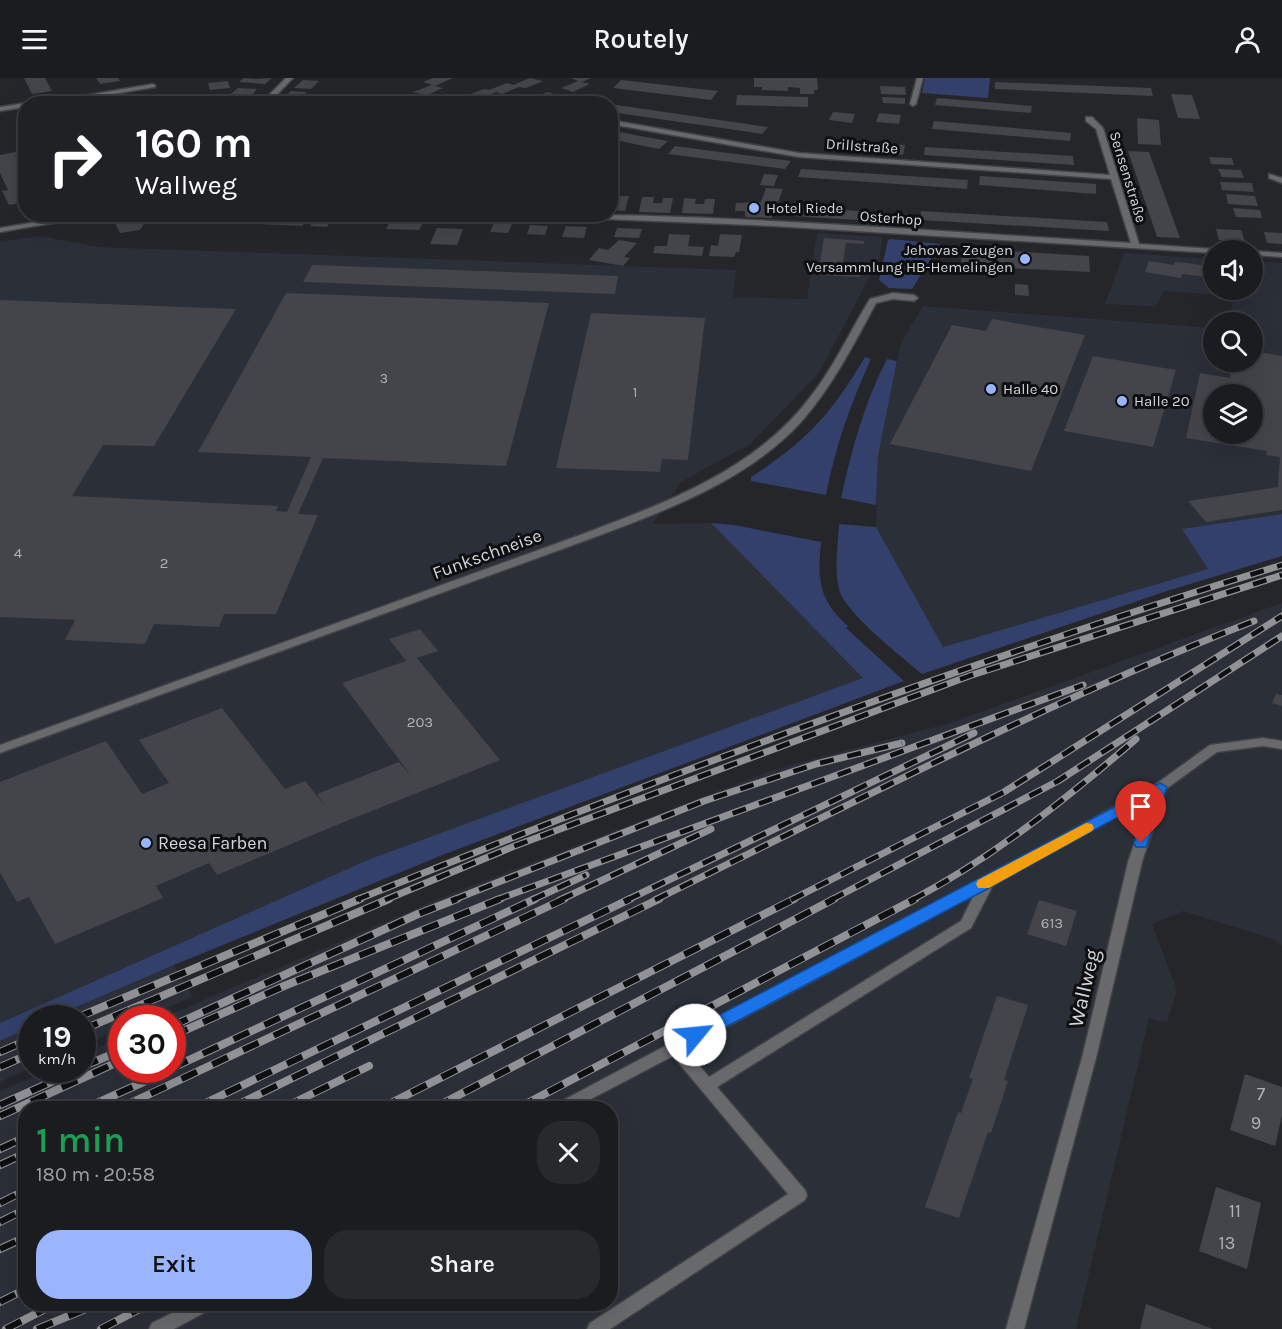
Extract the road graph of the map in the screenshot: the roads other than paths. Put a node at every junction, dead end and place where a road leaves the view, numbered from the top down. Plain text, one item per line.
1 (290, 78) edge
2 (920, 78) edge
3 (153, 86) dead end
4 (89, 96) edge
5 (271, 96) edge
6 (913, 104) dead end
7 (18, 106) edge
8 (0, 109) edge
9 (1089, 119) dead end
10 (618, 123) edge
11 (1272, 176) dead end
12 (1113, 177) junction
13 (1282, 181) edge
14 (618, 218) edge
15 (44, 222) edge
16 (1, 228) edge
17 (1136, 246) junction
18 (1203, 250) edge
19 (1263, 254) edge
20 (1282, 255) edge
21 (914, 297) dead end
22 (1282, 746) edge
23 (0, 749) edge
24 (1160, 787) junction
25 (988, 882) junction
26 (674, 1046) junction
27 (707, 1086) junction
28 (574, 1101) edge
29 (192, 1311) edge
30 (158, 1329) edge
31 (596, 1329) edge
32 (1015, 1329) edge

1 - 5 street
2 - 6 street
3 - 4 street
7 - 8 street
9 - 12 street, Sensenstraße
10 - 12 street, Drillstraße
11 - 13 street
12 - 17 street, Sensenstraße
14 - 17 street, Osterhop
15 - 16 street
17 - 18 street, Osterhop
19 - 20 street
21 - 23 street, Funkschneise
22 - 24 street
24 - 25 street
24 - 32 street, Wallweg
25 - 26 street
25 - 27 street
26 - 27 street
26 - 28 street
27 - 31 street
29 - 30 street

